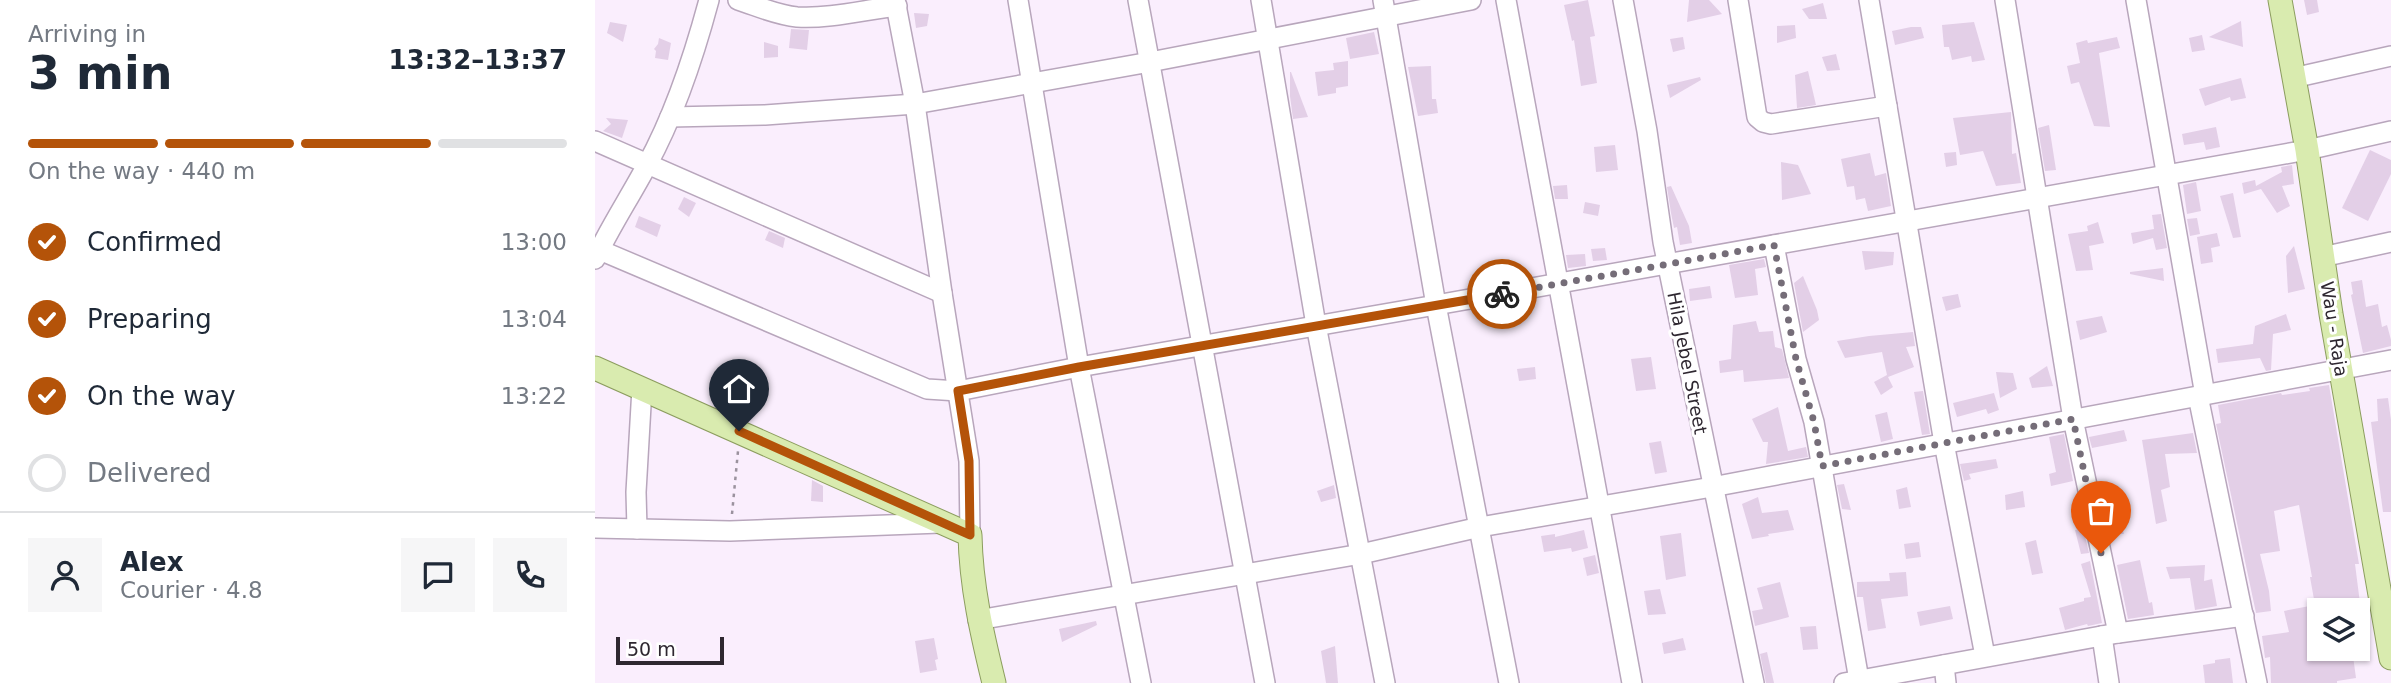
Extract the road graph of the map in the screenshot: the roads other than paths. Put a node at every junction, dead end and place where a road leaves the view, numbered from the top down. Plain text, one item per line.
1 (709, 0) edge
2 (738, 0) edge
3 (1018, 0) edge
4 (1138, 0) edge
5 (1261, 0) edge
6 (1472, 0) edge
7 (1506, 0) edge
8 (1623, 0) edge
9 (1738, 0) edge
10 (1869, 0) edge
11 (2005, 0) edge
12 (2136, 0) edge
13 (2280, 0) edge
14 (896, 3) edge
15 (1384, 8) edge
16 (1268, 40) junction
17 (2391, 56) edge
18 (1150, 62) junction
19 (2293, 78) junction
20 (1032, 83) junction
21 (915, 104) junction
22 (1887, 106) junction
23 (670, 117) junction
24 (2391, 131) edge
25 (595, 141) edge
26 (2307, 150) junction
27 (647, 165) junction
28 (2167, 175) junction
29 (2036, 198) junction
30 (1906, 221) junction
31 (2391, 242) edge
32 (1774, 245) junction
33 (597, 252) edge
34 (2322, 257) junction
35 (1668, 264) junction
36 (1558, 284) junction
37 (942, 293) junction
38 (1436, 305) junction
39 (1316, 326) junction
40 (1203, 346) junction
41 (2391, 360) edge
42 (1079, 367) junction
43 (595, 368) edge
44 (2340, 370) junction
45 (642, 388) junction
46 (958, 391) junction
47 (2201, 396) junction
48 (2073, 419) junction
49 (1944, 443) junction
50 (1822, 466) junction
51 (1712, 487) junction
52 (1598, 507) junction
53 (943, 523) junction
54 (1480, 527) junction
55 (595, 528) edge
56 (637, 529) junction
57 (970, 535) junction
58 (1361, 554) junction
59 (1246, 575) junction
60 (1124, 595) junction
61 (2244, 616) junction
62 (978, 620) junction
63 (2110, 635) junction
64 (1985, 656) junction
65 (2391, 658) edge
66 (1945, 674) edge
67 (1851, 681) edge
68 (994, 683) edge
69 (1141, 683) edge
70 (1265, 683) edge
71 (1385, 683) edge
72 (1509, 683) edge
73 (1632, 683) edge
74 (1754, 683) edge
75 (2109, 683) edge
76 (2257, 683) edge

1 - 23 street
2 - 14 street
3 - 20 street
4 - 18 street
5 - 16 street
6 - 15 street
7 - 36 street
8 - 35 street, Hila Jebel Street
9 - 22 street
10 - 22 street
11 - 29 street
12 - 28 street
13 - 19 main road, Wau - Raja
14 - 21 street
15 - 16 street
15 - 38 street
16 - 18 street
16 - 39 street
17 - 19 street
18 - 20 street
18 - 40 street
19 - 26 main road, Wau - Raja
20 - 21 street
20 - 42 street
21 - 23 street
21 - 37 street
22 - 30 street
23 - 27 street
24 - 26 street
25 - 27 street
26 - 28 street
26 - 34 main road, Wau - Raja
27 - 33 street
27 - 37 street
28 - 29 street
28 - 47 street
29 - 30 street
29 - 48 street
30 - 32 street
30 - 49 street
31 - 34 street
32 - 35 street
32 - 50 street
33 - 46 street
34 - 44 main road, Wau - Raja
35 - 36 street
35 - 51 street, Hila Jebel Street
36 - 38 street
36 - 52 street
37 - 46 street
38 - 39 street
38 - 54 street
39 - 40 street
39 - 58 street
40 - 42 street
40 - 59 street
41 - 44 street
42 - 46 street
42 - 60 street
43 - 45 main road
44 - 47 street
44 - 65 main road, Wau - Raja
45 - 53 main road
45 - 56 street
46 - 57 street
47 - 48 street
47 - 61 street
48 - 49 street
48 - 63 street
49 - 50 street
49 - 64 street
50 - 51 street
50 - 67 street
51 - 52 street
51 - 74 street, Hila Jebel Street
52 - 54 street
52 - 73 street
53 - 56 street
53 - 57 main road
54 - 58 street
54 - 72 street
55 - 56 street
57 - 62 main road
58 - 59 street
58 - 71 street
59 - 60 street
59 - 70 street
60 - 62 street
60 - 69 street
61 - 63 street
61 - 76 street
62 - 68 main road
63 - 64 street
63 - 75 street
64 - 66 street
66 - 67 street

